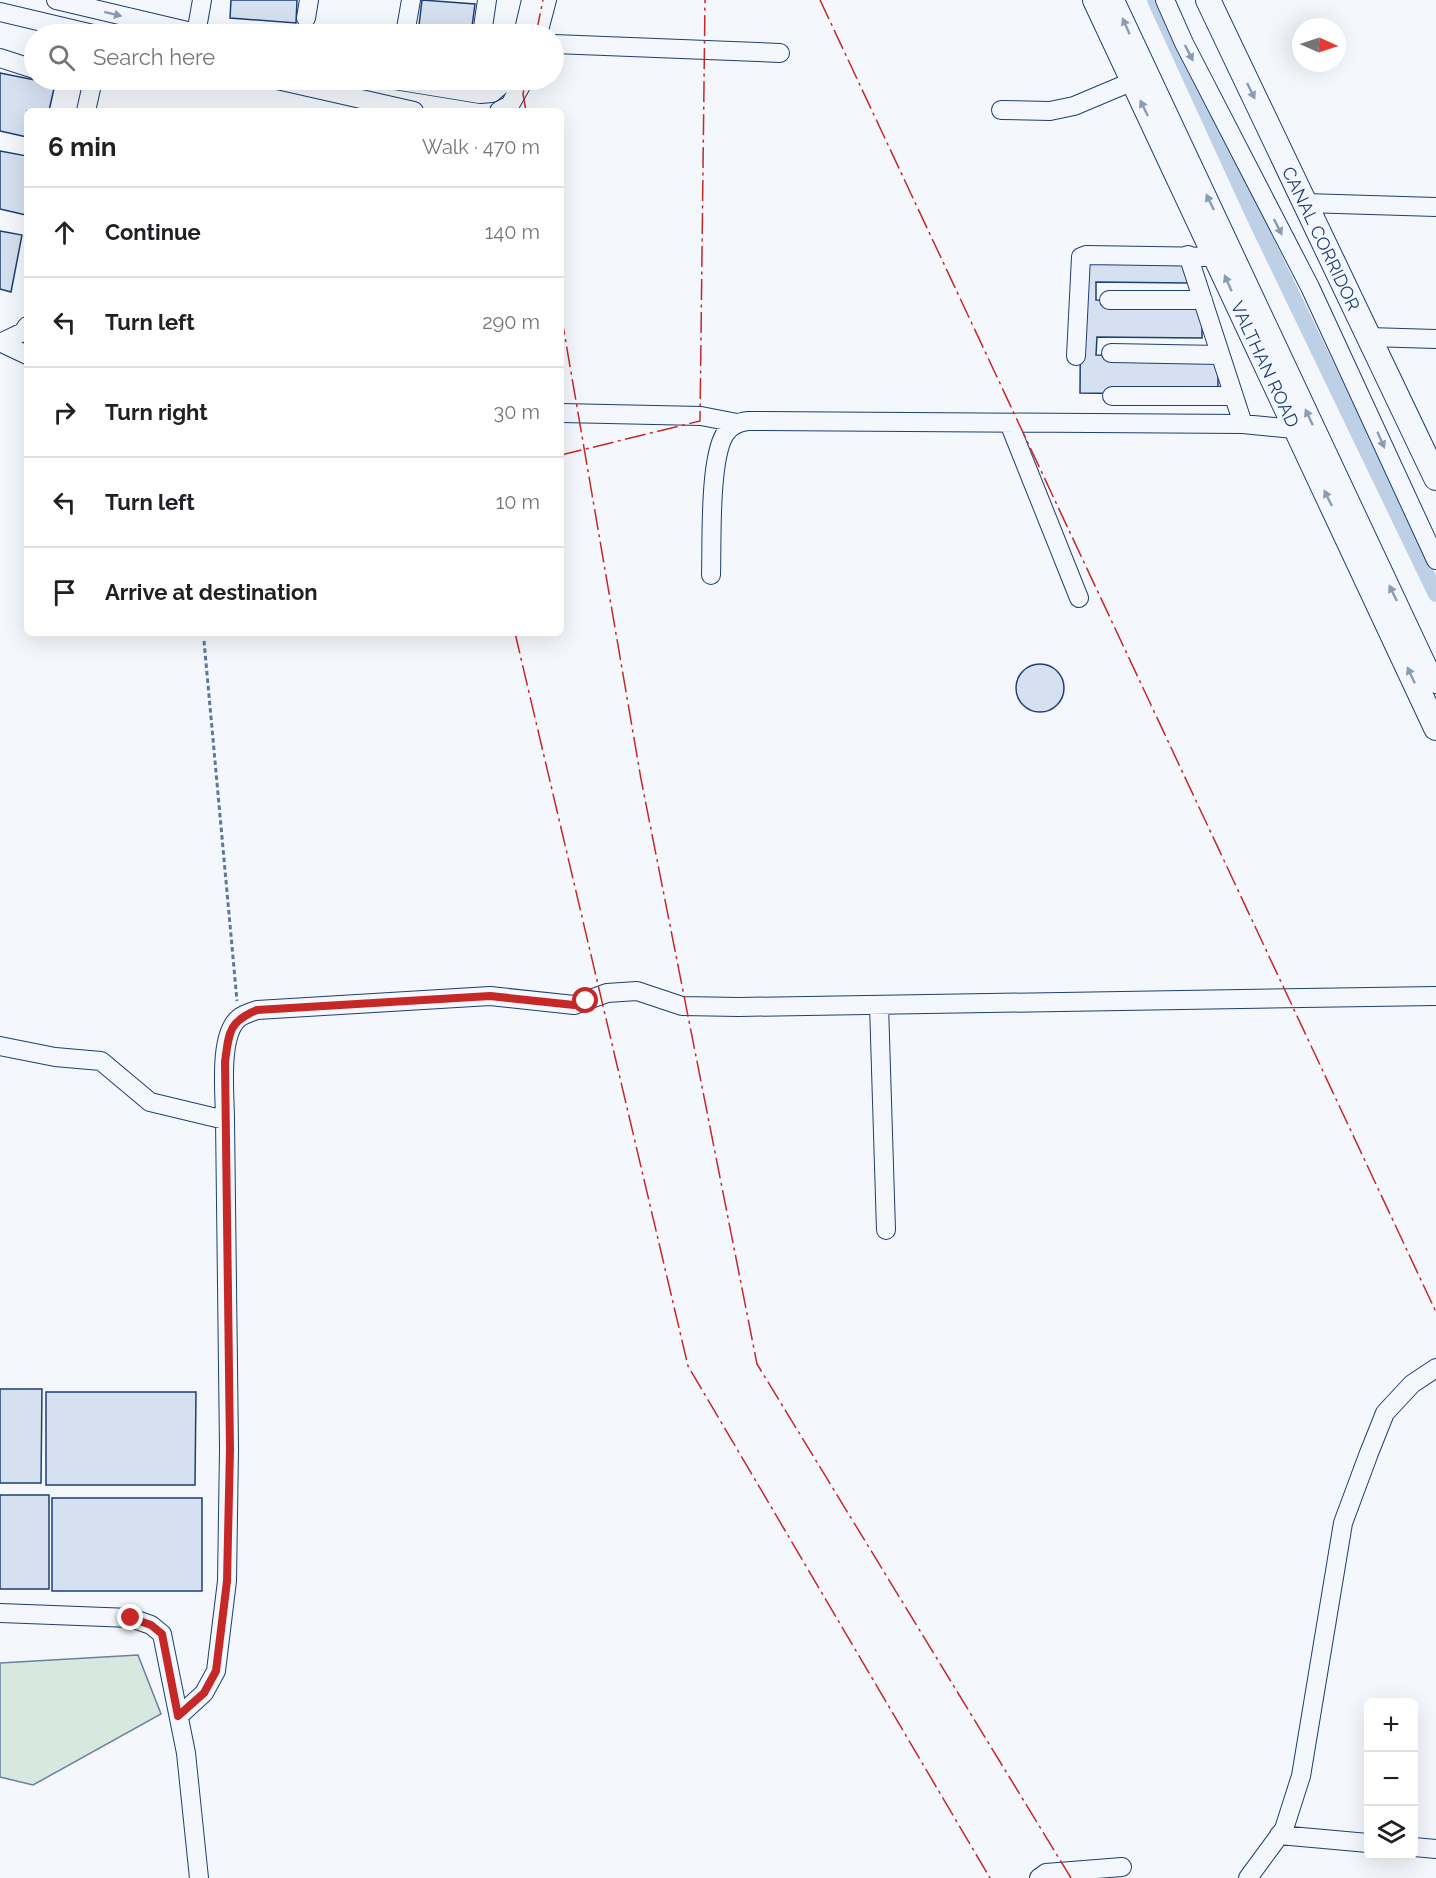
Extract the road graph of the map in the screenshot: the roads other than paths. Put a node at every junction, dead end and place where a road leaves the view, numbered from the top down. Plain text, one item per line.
1 (44, 0) edge
2 (56, 0) edge
3 (202, 0) edge
4 (309, 0) edge
5 (411, 0) edge
6 (487, 0) edge
7 (531, 0) edge
8 (547, 0) edge
9 (1095, 0) edge
10 (1115, 0) edge
11 (1165, 0) edge
12 (1208, 0) edge
13 (0, 12) edge
14 (306, 18) dead end
15 (39, 21) junction
16 (51, 24) edge
17 (156, 24) edge
18 (198, 24) edge
19 (407, 24) edge
20 (483, 24) edge
21 (525, 24) edge
22 (541, 24) edge
23 (564, 44) edge
24 (780, 52) dead end
25 (0, 58) edge
26 (24, 66) edge
27 (1131, 82) junction
28 (91, 90) edge
29 (320, 90) edge
30 (395, 90) edge
31 (456, 90) edge
32 (495, 90) edge
33 (518, 90) edge
34 (392, 107) junction
35 (87, 108) edge
36 (398, 108) edge
37 (504, 108) edge
38 (1001, 110) dead end
39 (1305, 203) junction
40 (1436, 207) edge
41 (1188, 255) junction
42 (1216, 257) junction
43 (1109, 300) dead end
44 (1203, 300) junction
45 (24, 330) edge
46 (1369, 337) junction
47 (1436, 339) edge
48 (1, 343) edge
49 (1111, 353) dead end
50 (24, 354) edge
51 (1220, 355) junction
52 (1076, 356) dead end
53 (1112, 396) dead end
54 (1234, 396) junction
55 (564, 413) edge
56 (737, 423) junction
57 (1010, 423) junction
58 (1243, 424) junction
59 (1294, 429) junction
60 (1436, 478) edge
61 (1436, 560) edge
62 (711, 575) dead end
63 (1079, 598) dead end
64 (1436, 684) edge
65 (1436, 728) edge
66 (1436, 996) edge
67 (879, 1005) junction
68 (0, 1046) edge
69 (225, 1120) junction
70 (886, 1230) dead end
71 (1436, 1368) edge
72 (0, 1613) edge
73 (178, 1716) junction
74 (1279, 1835) junction
75 (1364, 1843) edge
76 (1418, 1847) edge
77 (1436, 1849) edge
78 (1122, 1867) dead end
79 (199, 1878) edge
80 (1039, 1878) edge
81 (1248, 1878) edge

1 - 15 street
2 -> 17 street
3 - 18 street
4 - 14 street
5 - 19 street
6 - 20 street
7 - 21 street
8 - 22 street
9 - 27 main road, VALTHAN ROAD
64 -> 10 street
11 -> 61 street
12 -> 39 main road, CANAL CORRIDOR
13 - 15 street
15 - 16 street
23 - 24 street
25 - 26 street
27 - 38 street
42 -> 27 main road, VALTHAN ROAD
28 - 35 street
29 - 34 street
30 - 34 street
31 - 32 street
33 - 37 street
34 - 36 street
39 - 40 street
39 - 46 main road, CANAL CORRIDOR
41 - 42 street
41 - 44 street
41 - 52 street
59 -> 42 main road, VALTHAN ROAD
43 - 44 street
44 - 51 street
45 - 48 street
46 - 47 street
46 - 60 main road, CANAL CORRIDOR
48 - 50 street
49 - 51 street
51 - 54 street
53 - 54 street
54 - 58 street
55 - 56 street
56 - 57 street
56 - 62 street
57 - 58 street
57 - 63 street
58 - 59 street
65 -> 59 main road, VALTHAN ROAD
66 - 67 street
67 - 69 street
67 - 70 street
68 - 69 street
69 - 73 street
71 - 74 street
72 - 73 street
73 - 79 street
74 - 75 street
74 - 81 street
76 - 77 street
78 - 80 street

